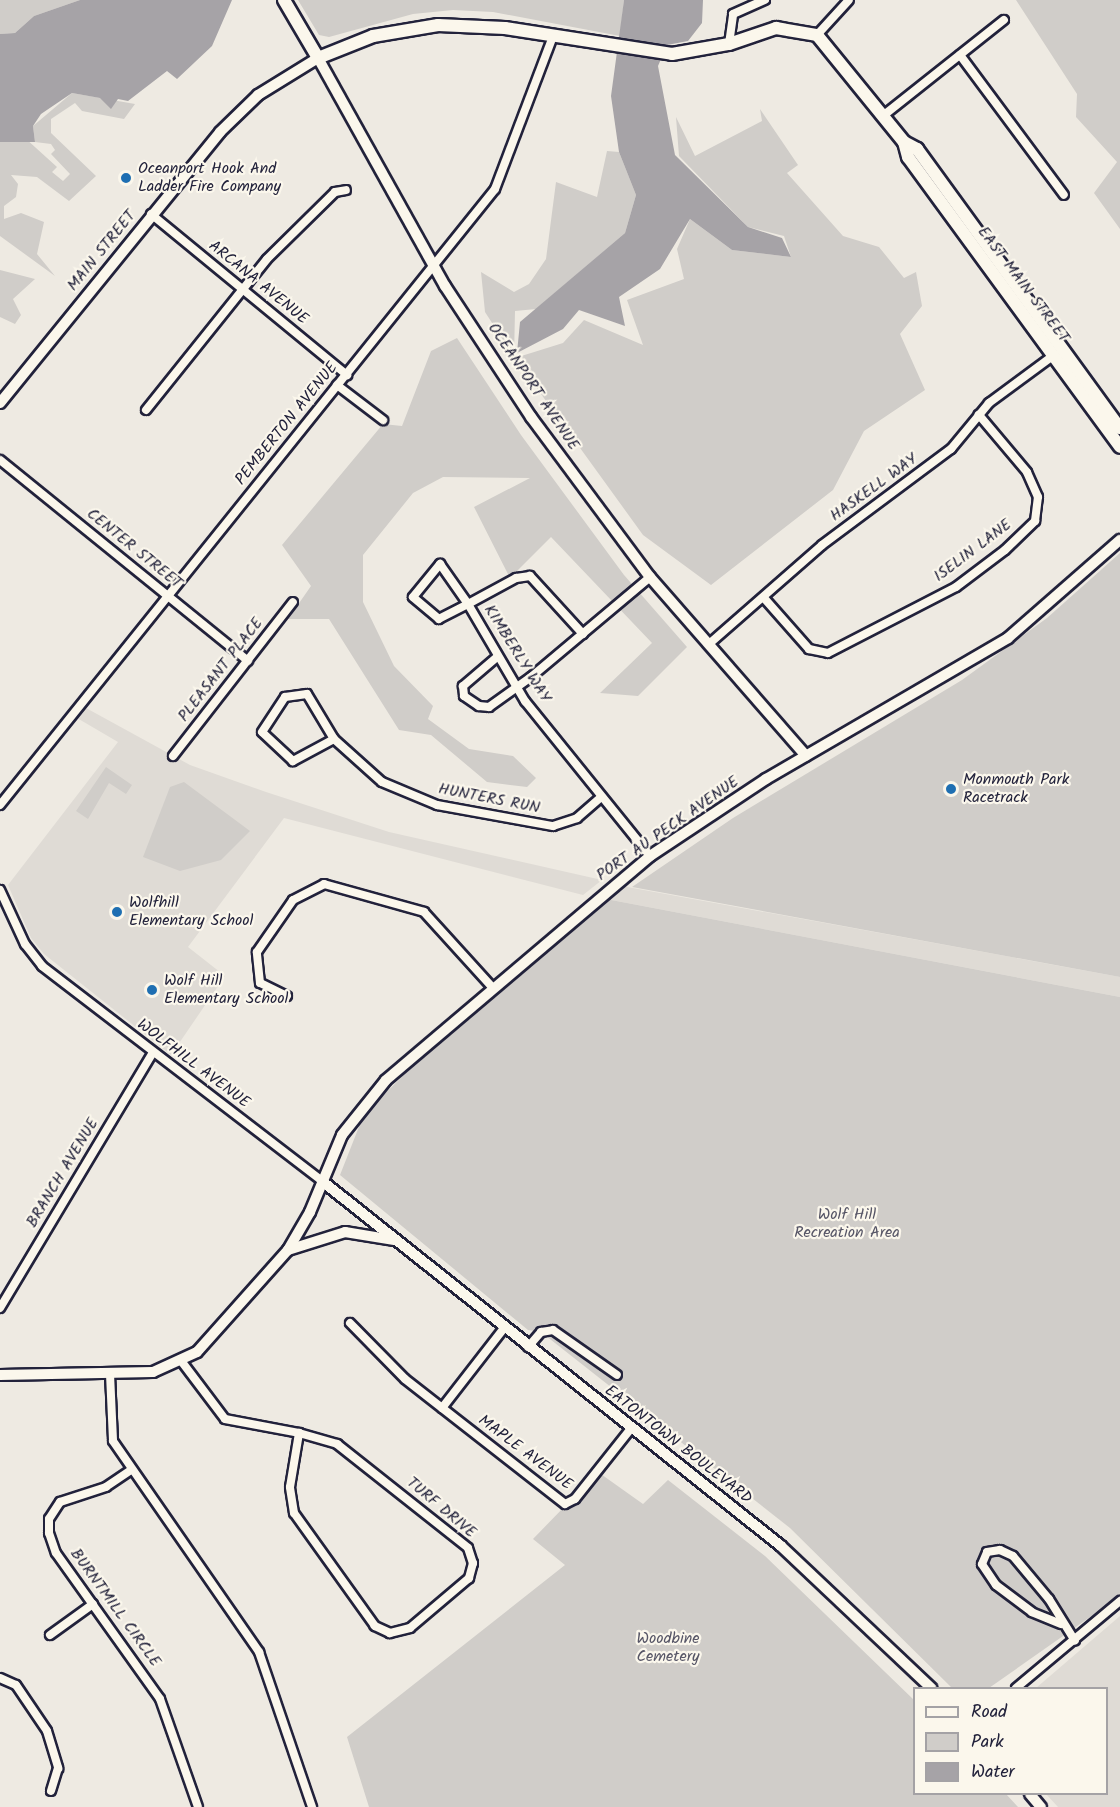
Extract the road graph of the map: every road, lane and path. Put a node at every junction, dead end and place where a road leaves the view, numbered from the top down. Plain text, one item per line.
1 (284, 0) edge
2 (765, 0) edge
3 (849, 0) edge
4 (1004, 20) dead end
5 (817, 35) junction
6 (553, 36) junction
7 (729, 44) junction
8 (960, 55) junction
9 (318, 58) junction
10 (884, 115) junction
11 (904, 142) junction
12 (346, 190) dead end
13 (1064, 195) dead end
14 (151, 214) junction
15 (433, 266) junction
16 (242, 289) junction
17 (1054, 355) junction
18 (346, 375) junction
19 (337, 385) junction
20 (0, 403) edge
21 (146, 410) dead end
22 (979, 415) junction
23 (383, 420) dead end
24 (1120, 428) edge
25 (1120, 447) edge
26 (0, 460) edge
27 (1120, 540) edge
28 (650, 577) junction
29 (168, 596) junction
30 (764, 598) junction
31 (293, 602) dead end
32 (468, 604) junction
33 (583, 634) junction
34 (709, 644) junction
35 (497, 657) junction
36 (248, 660) junction
37 (517, 687) junction
38 (334, 739) junction
39 (173, 756) dead end
40 (806, 756) junction
41 (601, 797) junction
42 (0, 805) edge
43 (650, 856) junction
44 (0, 891) edge
45 (493, 988) junction
46 (287, 996) dead end
47 (153, 1052) junction
48 (322, 1181) junction
49 (394, 1240) junction
50 (288, 1250) junction
51 (0, 1308) edge
52 (350, 1323) dead end
53 (504, 1328) junction
54 (528, 1347) junction
55 (182, 1362) junction
56 (0, 1374) edge
57 (110, 1374) junction
58 (616, 1376) dead end
59 (442, 1408) junction
60 (632, 1427) junction
61 (298, 1433) junction
62 (131, 1470) junction
63 (1120, 1601) edge
64 (93, 1604) junction
65 (1061, 1624) junction
66 (50, 1635) dead end
67 (1075, 1641) junction
68 (1, 1677) edge
69 (929, 1687) edge
70 (1018, 1687) edge
71 (51, 1791) dead end
72 (1031, 1795) edge
73 (198, 1807) edge
74 (312, 1807) edge
75 (1041, 1807) edge

1 - 9 main road, OCEANPORT AVENUE
2 - 7 street
3 - 5 street
4 - 8 street
5 - 7 main road
5 - 10 main road, EAST MAIN STREET
6 - 7 main road
6 - 9 main road
6 - 15 street, PEMBERTON AVENUE
8 - 10 street
8 - 13 street
9 - 14 street, MAIN STREET
9 - 15 street, OCEANPORT AVENUE
10 - 11 main road, EAST MAIN STREET
11 - 17 main road, EAST MAIN STREET
11 - 24 main road, EAST MAIN STREET
12 - 16 street
14 - 16 street, ARCANA AVENUE
14 - 20 street, MAIN STREET
15 - 18 street, PEMBERTON AVENUE
15 - 28 street, OCEANPORT AVENUE
16 - 18 street, ARCANA AVENUE
16 - 21 street
17 - 22 street, HASKELL WAY
17 - 25 main road, EAST MAIN STREET
18 - 19 street, PEMBERTON AVENUE
19 - 23 street
19 - 29 street, PEMBERTON AVENUE
22 - 30 street, HASKELL WAY
22 - 30 street, ISELIN LANE
26 - 29 street, CENTER STREET
27 - 40 street, PORT AU PECK AVENUE
28 - 33 street
28 - 34 street, OCEANPORT AVENUE
29 - 36 street, CENTER STREET
29 - 42 street, PEMBERTON AVENUE
30 - 34 street, HASKELL WAY
31 - 36 street, PLEASANT PLACE
32 - 32 street
32 - 33 street, KIMBERLY WAY
32 - 35 street, KIMBERLY WAY
33 - 37 street
34 - 40 street, OCEANPORT AVENUE
35 - 37 street, KIMBERLY WAY
35 - 37 street
36 - 39 street, PLEASANT PLACE
37 - 41 street, KIMBERLY WAY
38 - 38 street, HUNTERS RUN
38 - 41 street, HUNTERS RUN
40 - 43 street, PORT AU PECK AVENUE
41 - 43 street, KIMBERLY WAY
43 - 45 street, PORT AU PECK AVENUE
44 - 47 street, WOLFHILL AVENUE
45 - 46 street
45 - 48 street, PORT AU PECK AVENUE
47 - 48 street, WOLFHILL AVENUE
47 - 51 street, BRANCH AVENUE
48 - 49 street, WOLFHILL AVENUE
48 - 50 street, PORT AU PECK AVENUE
49 - 50 street
49 - 53 street, EATONTOWN BOULEVARD
50 - 55 street
52 - 59 street
53 - 54 street, EATONTOWN BOULEVARD
53 - 59 street
54 - 58 street
54 - 60 street, EATONTOWN BOULEVARD
55 - 57 street
55 - 61 street, TURF DRIVE
56 - 57 street
57 - 62 street
59 - 60 street, MAPLE AVENUE
60 - 69 street, EATONTOWN BOULEVARD
61 - 61 street, TURF DRIVE
62 - 64 street, BURNTMILL CIRCLE
62 - 74 street
63 - 67 street
64 - 66 street
64 - 73 street, BURNTMILL CIRCLE
65 - 65 street
65 - 67 street
67 - 70 street
68 - 71 street
72 - 75 street

